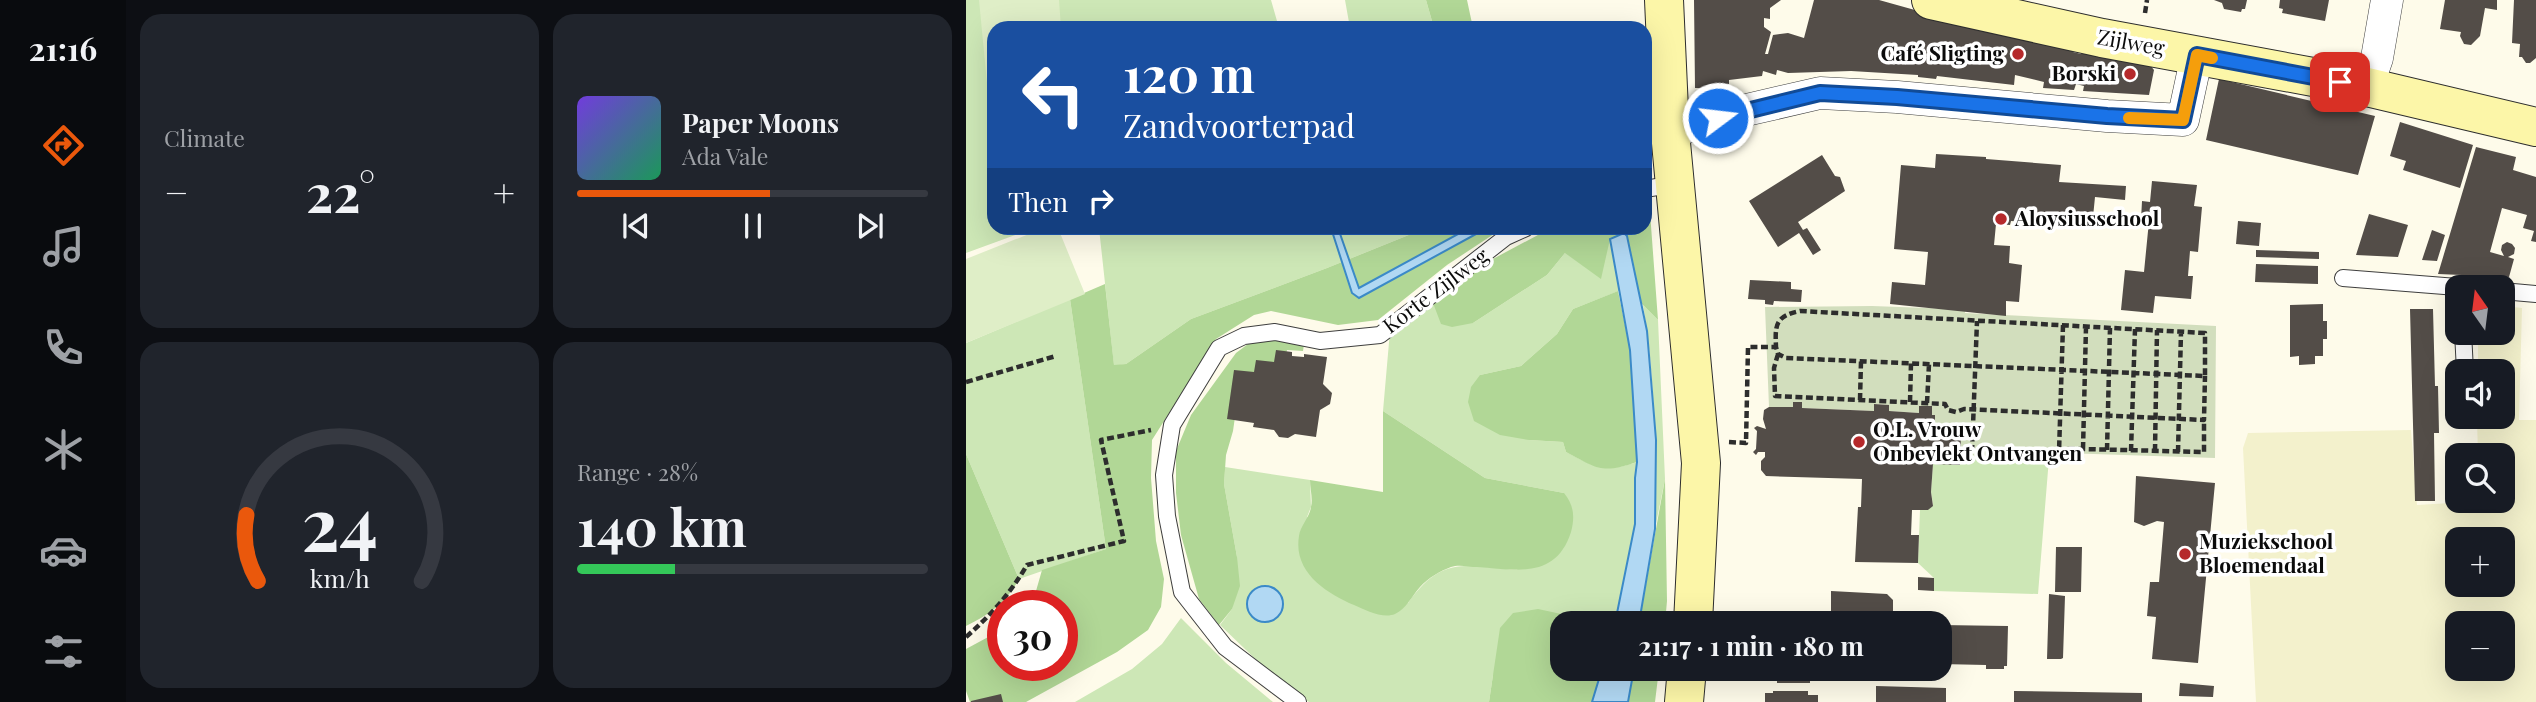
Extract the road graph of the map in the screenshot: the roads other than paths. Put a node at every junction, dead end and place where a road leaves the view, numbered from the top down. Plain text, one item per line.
1 (1664, 0) edge
2 (1931, 0) edge
3 (2387, 0) edge
4 (2197, 55) junction
5 (2367, 88) junction
6 (2536, 127) edge
7 (1670, 132) junction
8 (1660, 187) edge
9 (1510, 235) edge
10 (2343, 278) dead end
11 (2445, 286) edge
12 (2515, 292) edge
13 (2536, 294) edge
14 (1694, 611) edge
15 (1686, 681) edge
16 (1298, 702) edge
17 (1684, 702) edge

1 - 7 main road
2 - 4 main road, Zijlweg
3 - 5 street
4 - 5 main road, Zijlweg
4 - 7 street
5 - 6 main road, Zijlweg
7 - 8 main road
8 - 14 main road
9 - 16 lane, Korte Zijlweg
10 - 11 lane
12 - 13 lane
15 - 17 main road

